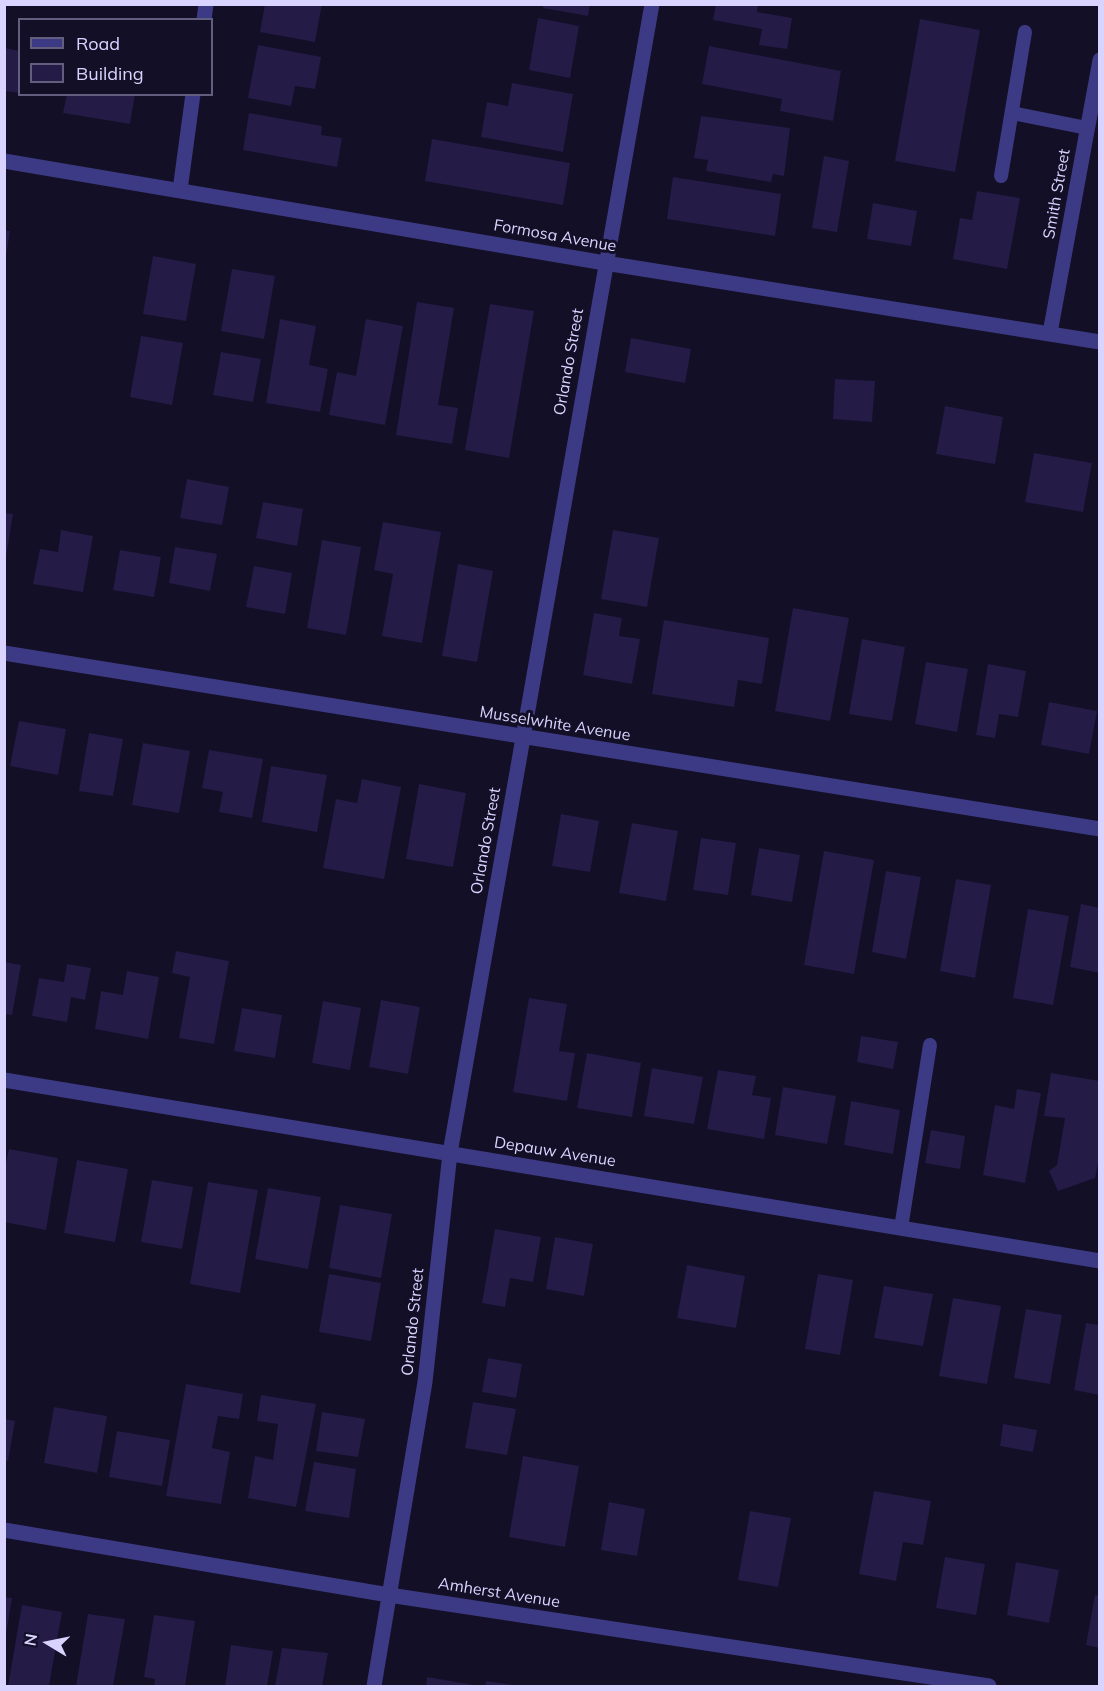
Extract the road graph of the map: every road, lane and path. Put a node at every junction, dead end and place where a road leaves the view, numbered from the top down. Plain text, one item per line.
1 (652, 4) edge
2 (1025, 32) dead end
3 (1100, 60) edge
4 (193, 96) edge
5 (1012, 113) junction
6 (1087, 128) junction
7 (4, 161) edge
8 (1001, 176) dead end
9 (180, 190) junction
10 (605, 263) junction
11 (1050, 333) junction
12 (1100, 342) edge
13 (4, 653) edge
14 (522, 737) junction
15 (1100, 829) edge
16 (930, 1045) dead end
17 (4, 1080) edge
18 (450, 1153) junction
19 (901, 1228) junction
20 (1100, 1261) edge
21 (4, 1530) edge
22 (389, 1595) junction
23 (374, 1686) edge
24 (989, 1686) edge

1 - 10 street, Orlando Street
2 - 5 lane
3 - 6 street, Smith Street
4 - 9 street
5 - 6 lane
5 - 8 lane
6 - 11 street, Smith Street
7 - 9 street, Formosa Avenue
9 - 10 street, Formosa Avenue
10 - 11 street, Formosa Avenue
10 - 14 street, Orlando Street
11 - 12 street, Formosa Avenue
13 - 14 street, Musselwhite Avenue
14 - 15 street, Musselwhite Avenue
14 - 18 street, Orlando Street
16 - 19 lane
17 - 18 street, Depauw Avenue
18 - 19 street, Depauw Avenue
18 - 22 street, Orlando Street
19 - 20 street, Depauw Avenue
21 - 22 street, Amherst Avenue
22 - 23 street, Orlando Street
22 - 24 street, Amherst Avenue

